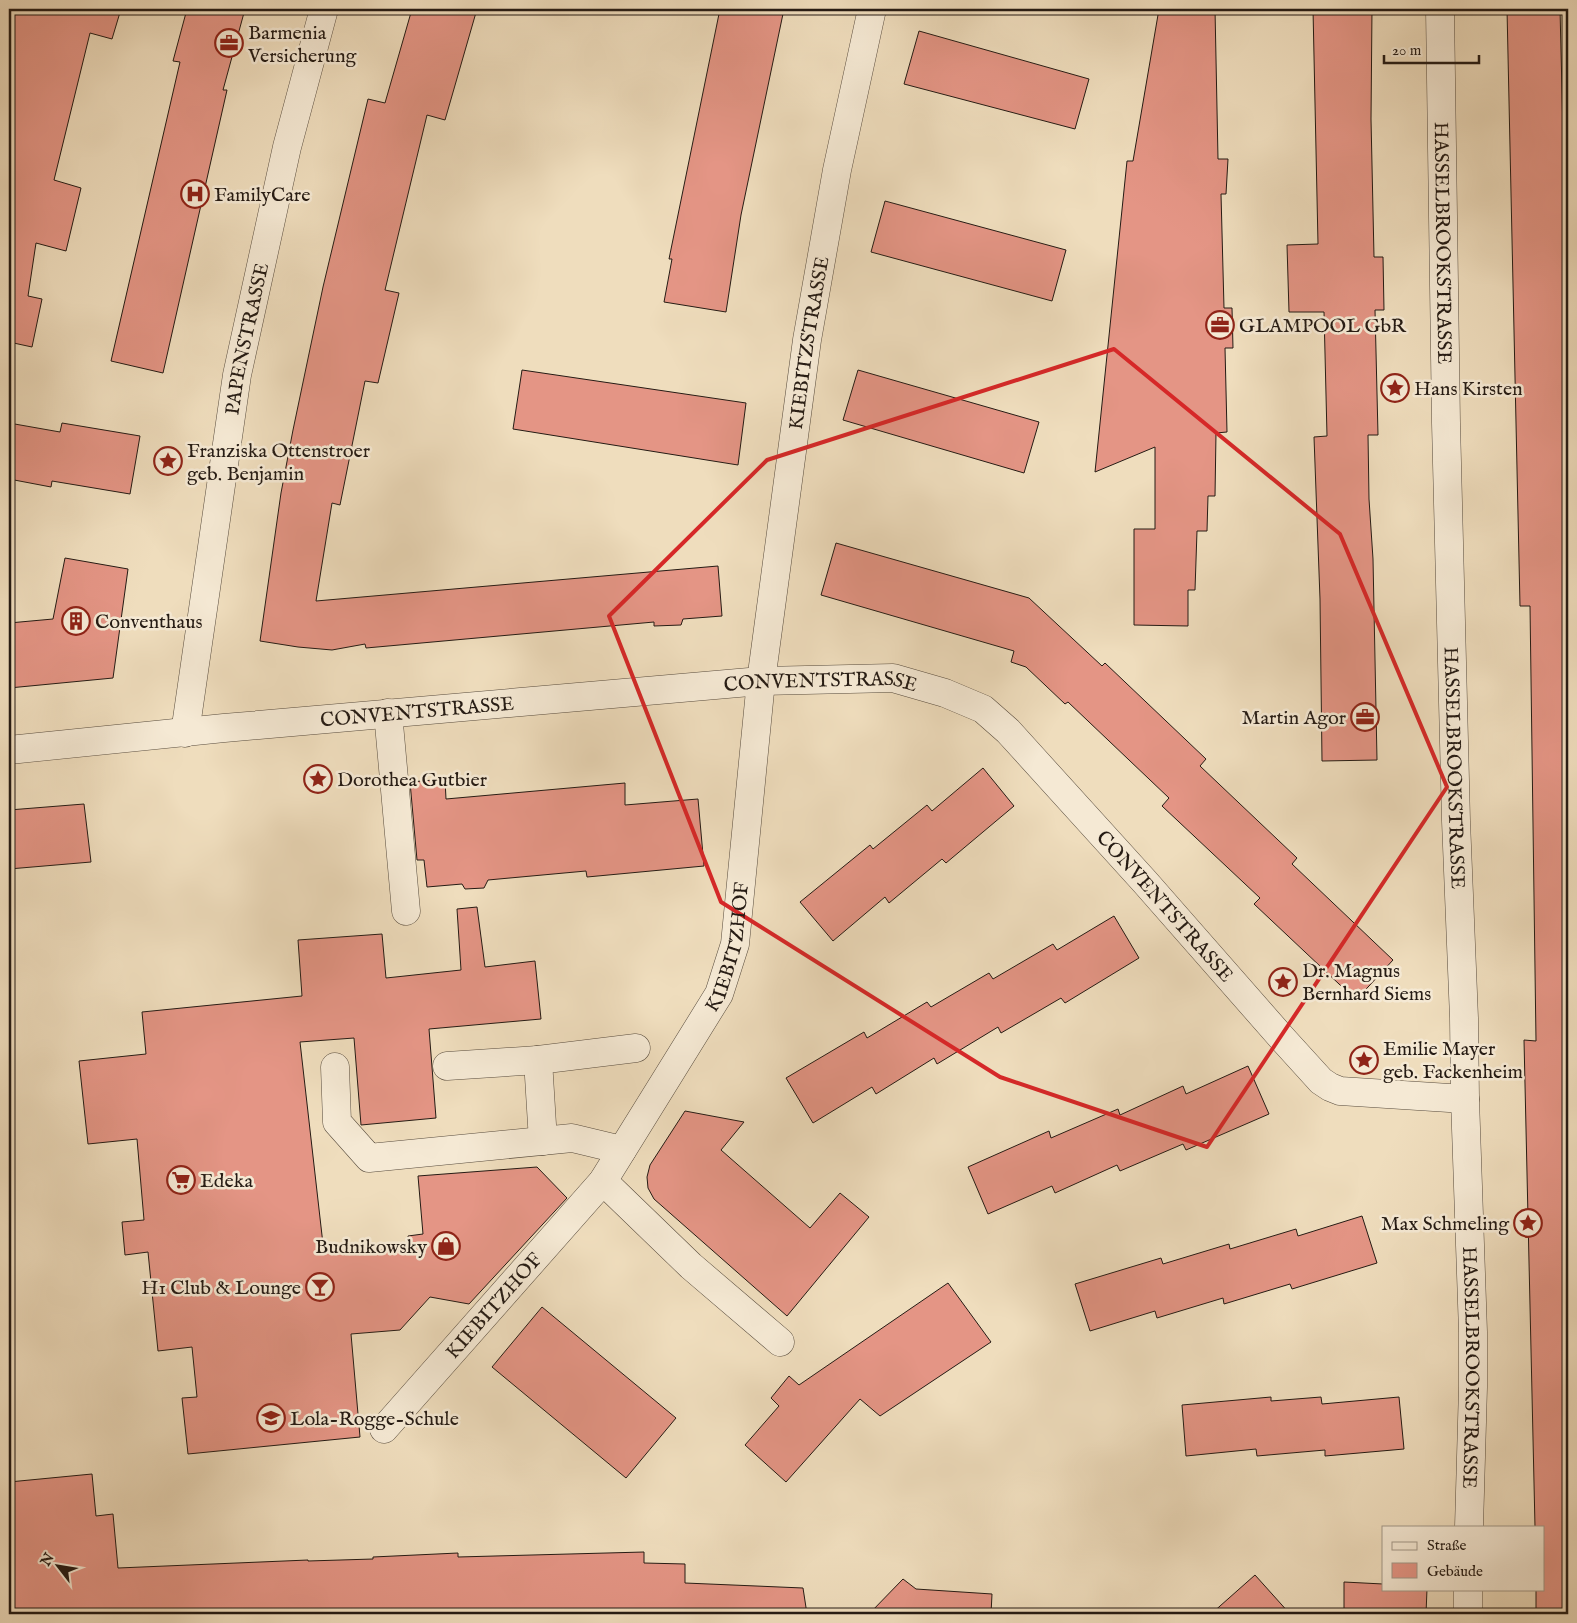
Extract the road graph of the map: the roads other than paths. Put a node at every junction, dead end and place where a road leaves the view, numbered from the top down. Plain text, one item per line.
1 (324, 9) edge
2 (872, 9) edge
3 (1440, 9) edge
4 (761, 681) junction
5 (388, 713) junction
6 (185, 733) junction
7 (9, 750) edge
8 (406, 911) dead end
9 (636, 1048) dead end
10 (538, 1060) junction
11 (447, 1066) dead end
12 (335, 1067) dead end
13 (1464, 1099) junction
14 (543, 1140) junction
15 (622, 1150) junction
16 (603, 1181) junction
17 (780, 1342) dead end
18 (384, 1429) dead end
19 (1469, 1526) edge
20 (1468, 1590) edge
21 (1468, 1614) edge

1 - 6 street, PAPENSTRASSE
2 - 4 street, KIEBITZSTRASSE
3 - 13 street, HASSELBROOKSTRASSE
4 - 5 street, CONVENTSTRASSE
4 - 13 street, CONVENTSTRASSE
4 - 15 street, KIEBITZHOF
5 - 6 street, CONVENTSTRASSE
5 - 8 street
6 - 7 street, CONVENTSTRASSE
9 - 10 street
10 - 11 street
10 - 14 street
12 - 14 street
13 - 19 street, HASSELBROOKSTRASSE
14 - 15 street
15 - 16 street, KIEBITZHOF
16 - 17 street
16 - 18 street, KIEBITZHOF
20 - 21 street

